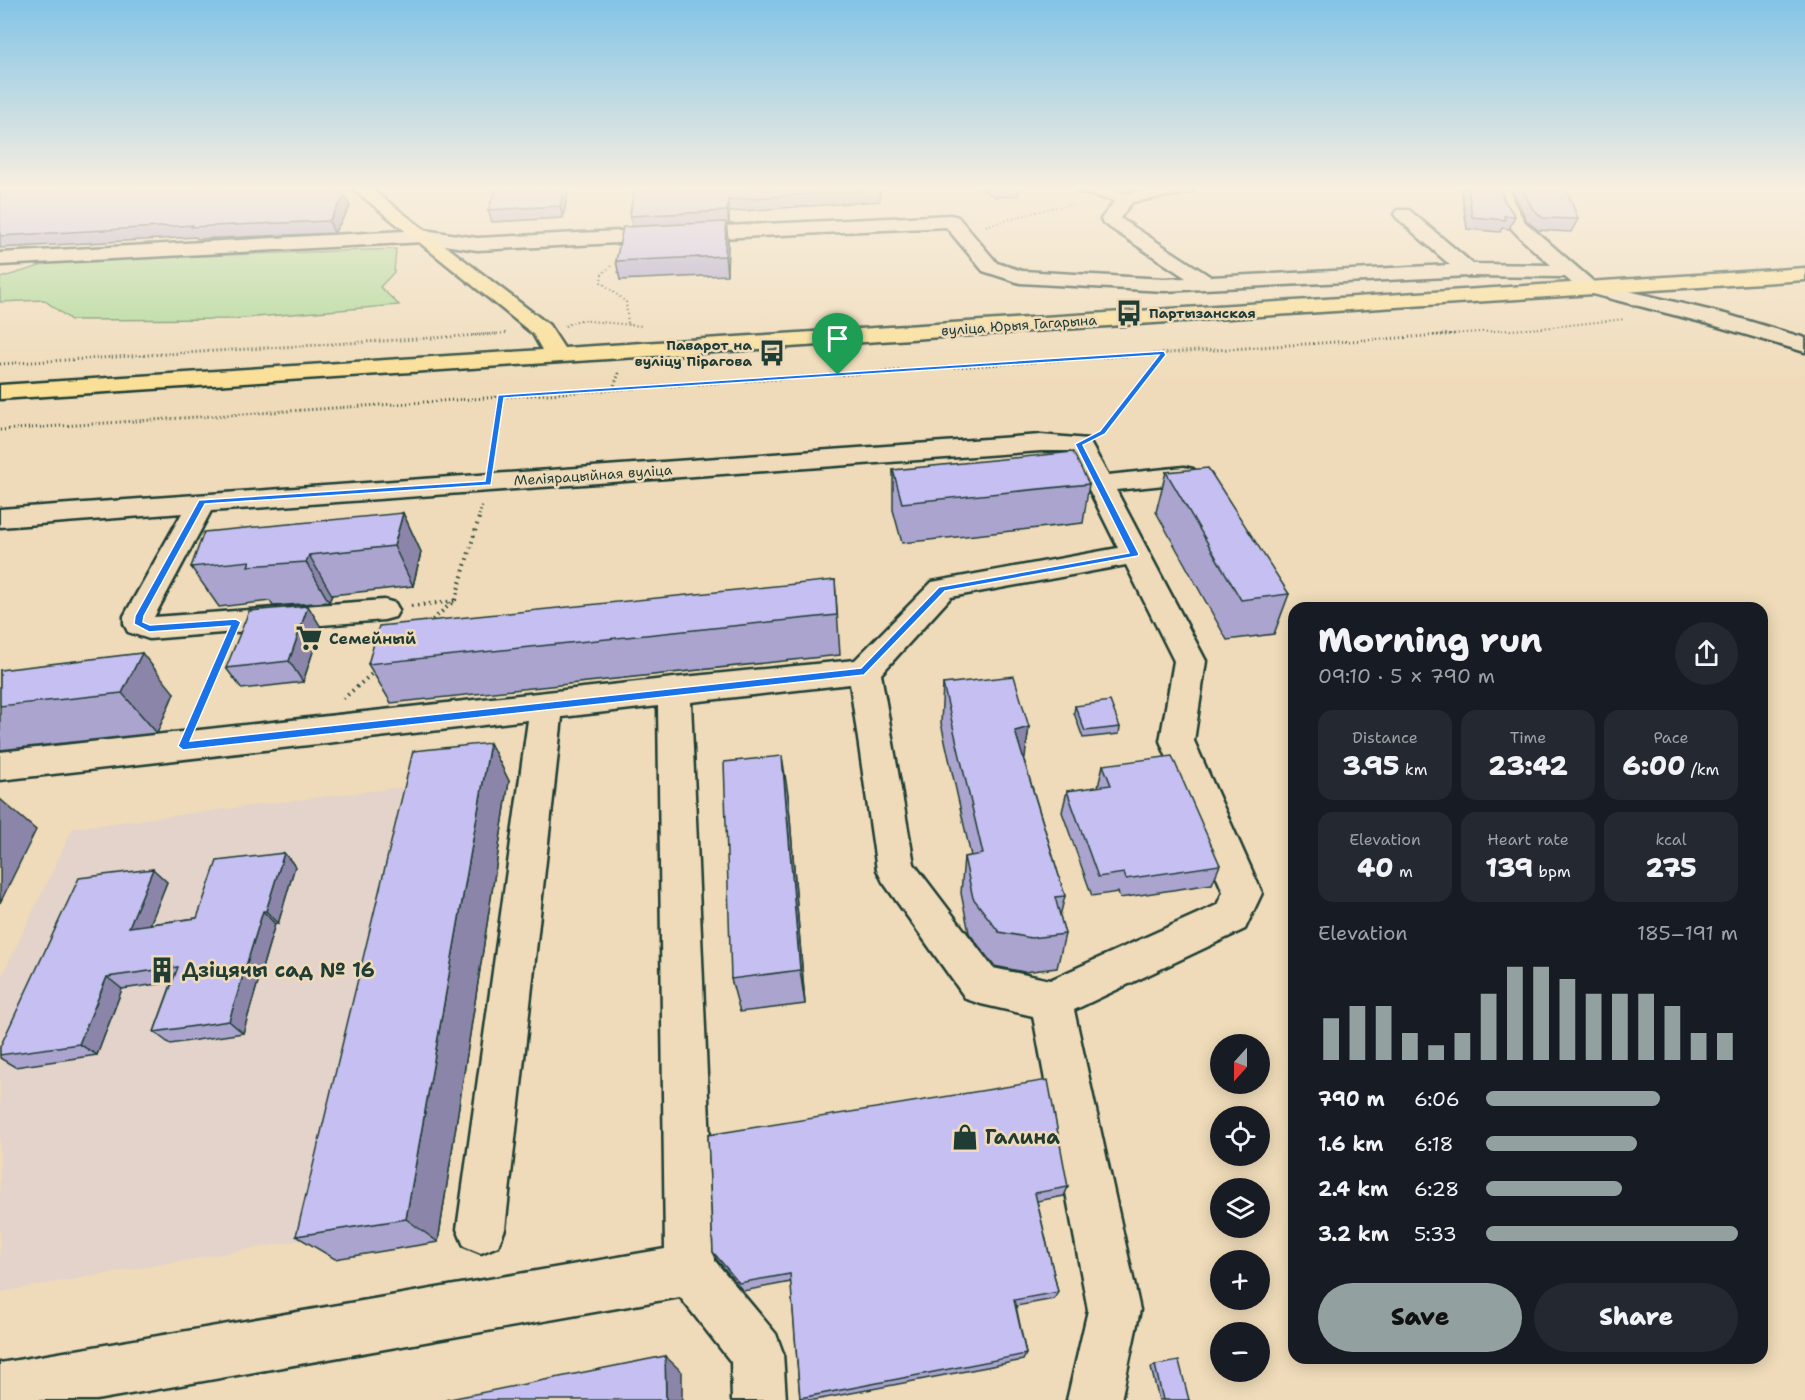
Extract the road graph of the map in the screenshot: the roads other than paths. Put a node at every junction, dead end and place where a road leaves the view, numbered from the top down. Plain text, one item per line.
1 (104, 253) edge
2 (446, 253) edge
3 (978, 253) edge
4 (1161, 253) edge
5 (1449, 253) edge
6 (1548, 253) edge
7 (0, 259) edge
8 (1468, 270) junction
9 (1567, 271) junction
10 (1805, 274) edge
11 (1207, 284) junction
12 (1588, 287) junction
13 (1805, 345) edge
14 (557, 355) junction
15 (0, 392) edge
16 (1185, 474) edge
17 (1100, 484) junction
18 (202, 502) junction
19 (0, 518) edge
20 (1135, 554) junction
21 (384, 610) road end
22 (864, 671) junction
23 (674, 690) junction
24 (547, 705) junction
25 (0, 766) edge
26 (1051, 1000) junction
27 (481, 1229) dead end
28 (690, 1270) junction
29 (0, 1390) edge
30 (759, 1400) edge
31 (1094, 1400) edge

1 - 7 street
2 - 14 main road
3 - 11 street
4 - 11 street
5 - 8 street
6 - 9 street
8 - 9 street
8 - 11 street
9 - 12 street
10 - 12 main road, вуліца Юрыя Гагарына
12 - 13 street
12 - 14 main road, вуліца Юрыя Гагарына
14 - 15 main road, вуліца Юрыя Гагарына
16 - 17 street
17 - 18 street, Меліярацыйная вуліца
17 - 20 street
18 - 19 street, Меліярацыйная вуліца
18 - 21 street
20 - 22 street
20 - 26 street
22 - 23 street
22 - 26 street
23 - 24 street
23 - 28 street
24 - 25 street
24 - 27 street
26 - 31 street
28 - 29 street
28 - 30 street

